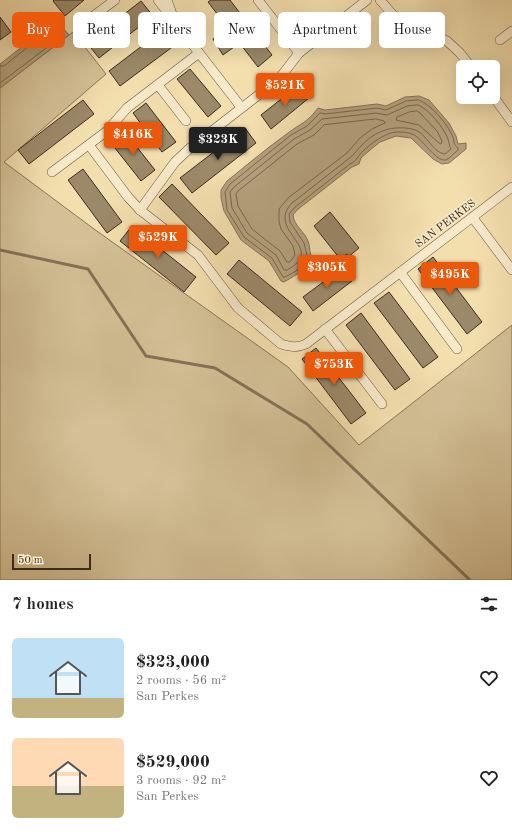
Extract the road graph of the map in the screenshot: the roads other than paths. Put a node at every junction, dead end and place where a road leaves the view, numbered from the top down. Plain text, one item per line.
1 (115, 0) edge
2 (158, 0) edge
3 (167, 0) edge
4 (258, 0) edge
5 (368, 0) edge
6 (380, 0) edge
7 (99, 12) edge
8 (168, 12) edge
9 (172, 12) edge
10 (512, 31) edge
11 (500, 40) dead end
12 (195, 48) edge
13 (299, 52) junction
14 (199, 53) junction
15 (466, 60) edge
16 (158, 85) junction
17 (499, 104) edge
18 (241, 107) junction
19 (186, 121) dead end
20 (512, 122) edge
21 (89, 145) junction
22 (52, 172) dead end
23 (512, 187) edge
24 (140, 210) junction
25 (473, 218) junction
26 (512, 270) edge
27 (400, 272) junction
28 (325, 329) junction
29 (457, 349) dead end
30 (382, 404) dead end

1 - 7 street
2 - 8 street
3 - 9 street
4 - 13 street
5 - 13 street
6 - 15 street
10 - 11 street
12 - 14 street
13 - 18 street
14 - 16 street
14 - 18 street
16 - 19 street
16 - 21 street
17 - 20 street
18 - 24 street
21 - 22 street
21 - 24 street, SAN PERKES
23 - 25 street, SAN PERKES
24 - 28 street, SAN PERKES
25 - 26 street
25 - 27 street, SAN PERKES
27 - 28 street, SAN PERKES
27 - 29 street
28 - 30 street

